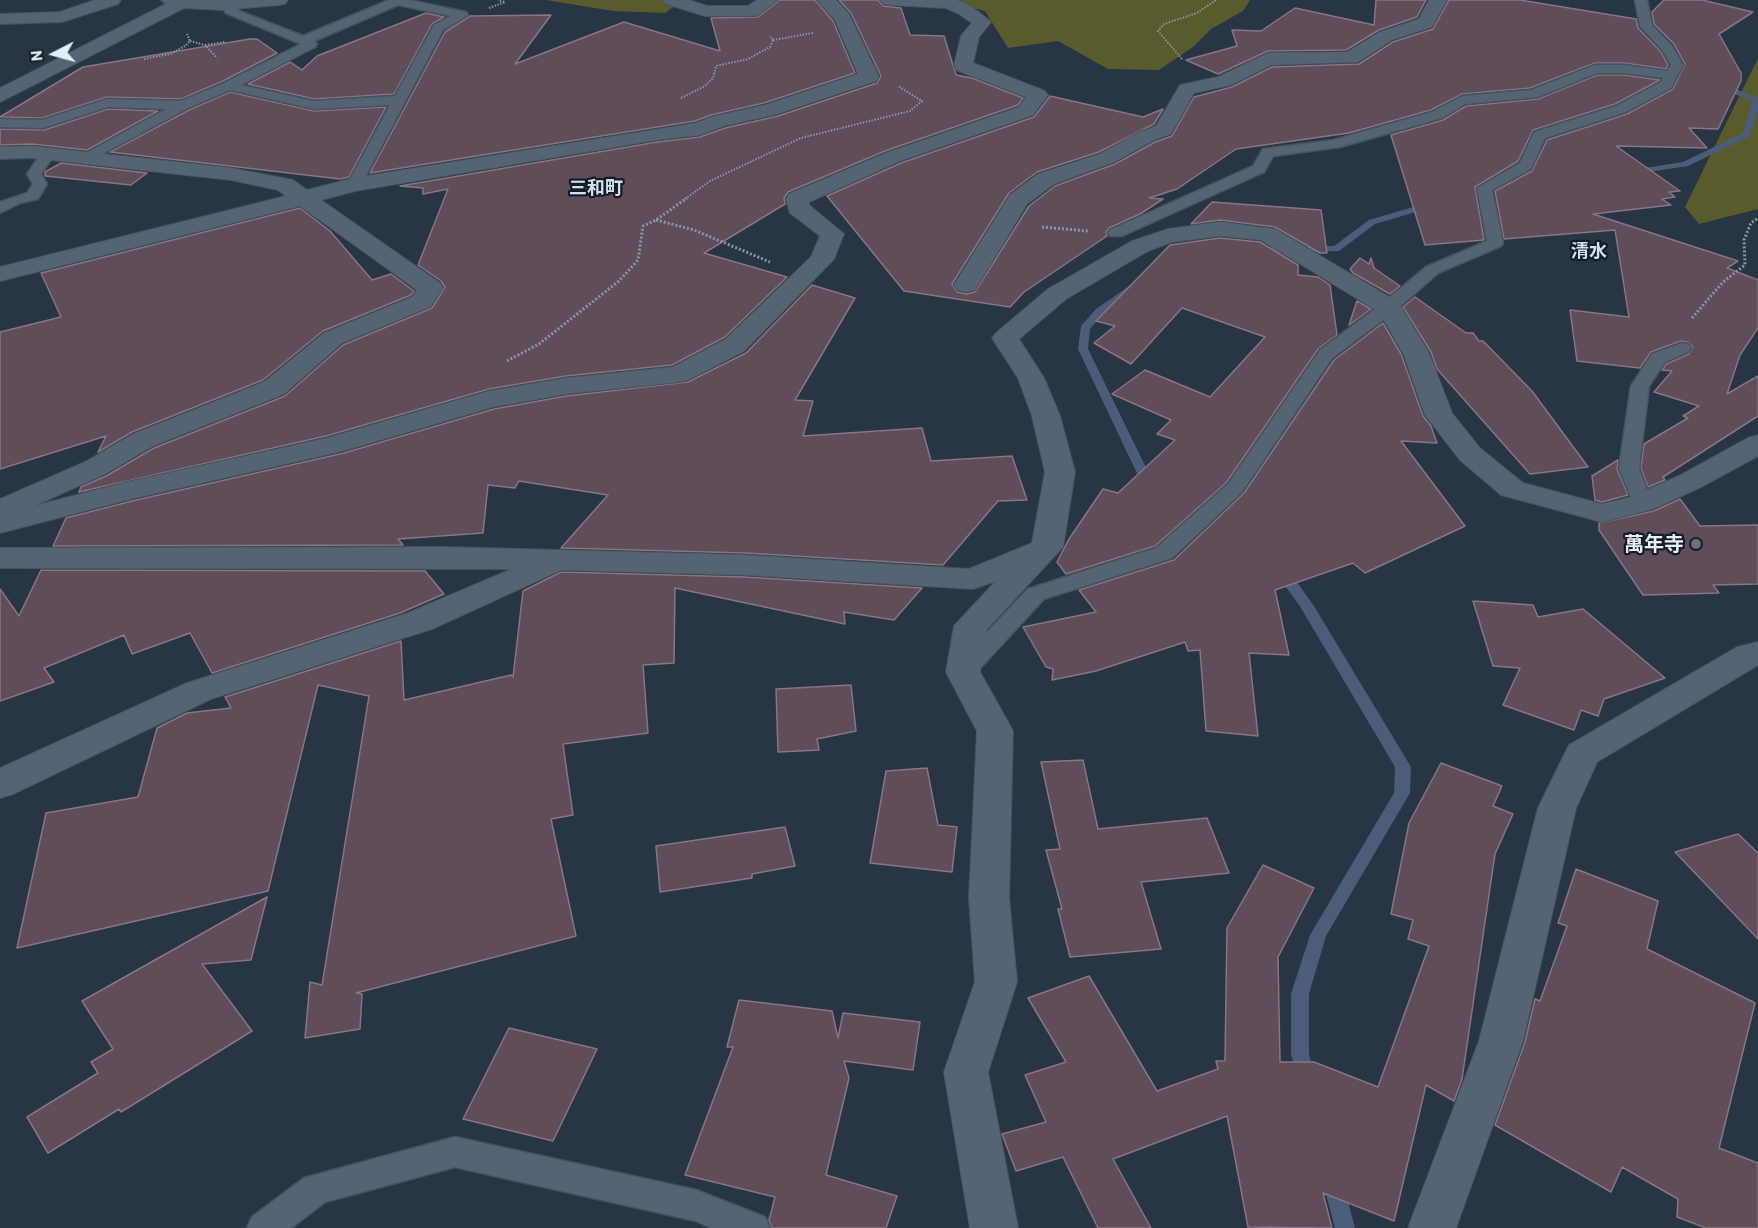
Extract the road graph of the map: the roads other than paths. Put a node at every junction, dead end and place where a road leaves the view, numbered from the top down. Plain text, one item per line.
1 (112, 0) edge
2 (279, 0) edge
3 (672, 0) edge
4 (769, 0) edge
5 (826, 0) edge
6 (889, 0) edge
7 (1438, 0) edge
8 (1641, 0) edge
9 (176, 1) edge
10 (234, 4) junction
11 (0, 19) edge
12 (305, 40) junction
13 (1671, 75) junction
14 (230, 86) junction
15 (0, 96) edge
16 (401, 100) junction
17 (183, 105) junction
18 (0, 123) edge
19 (0, 153) edge
20 (48, 154) junction
21 (86, 159) junction
22 (354, 185) junction
23 (305, 198) junction
24 (0, 208) edge
25 (1116, 233) dead end
26 (0, 274) edge
27 (966, 285) dead end
28 (1389, 307) junction
29 (1682, 348) road end
30 (1758, 444) edge
31 (1642, 504) junction
32 (0, 510) edge
33 (0, 524) edge
34 (1047, 547) junction
35 (0, 558) edge
36 (556, 561) junction
37 (1758, 653) edge
38 (963, 672) junction
39 (0, 784) edge
40 (264, 1228) edge
41 (753, 1228) edge
42 (994, 1228) edge
43 (1432, 1228) edge

1 - 11 street
2 - 10 street
3 - 4 street
5 - 22 street
6 - 33 street
7 - 27 street
8 - 13 lane
9 - 10 street
9 - 15 street
10 - 12 lane
12 - 14 lane
12 - 16 lane
13 - 25 lane
13 - 28 lane
14 - 16 lane
14 - 17 lane
16 - 22 lane
17 - 18 lane
17 - 21 lane
19 - 20 street
20 - 21 street
20 - 24 lane
21 - 23 street
22 - 23 street
23 - 26 street
23 - 32 street
28 - 31 street
28 - 34 street
28 - 38 lane
29 - 31 lane
30 - 31 street
34 - 36 street
34 - 38 street
35 - 36 street
36 - 39 street
37 - 43 street
38 - 42 street
40 - 41 lane

